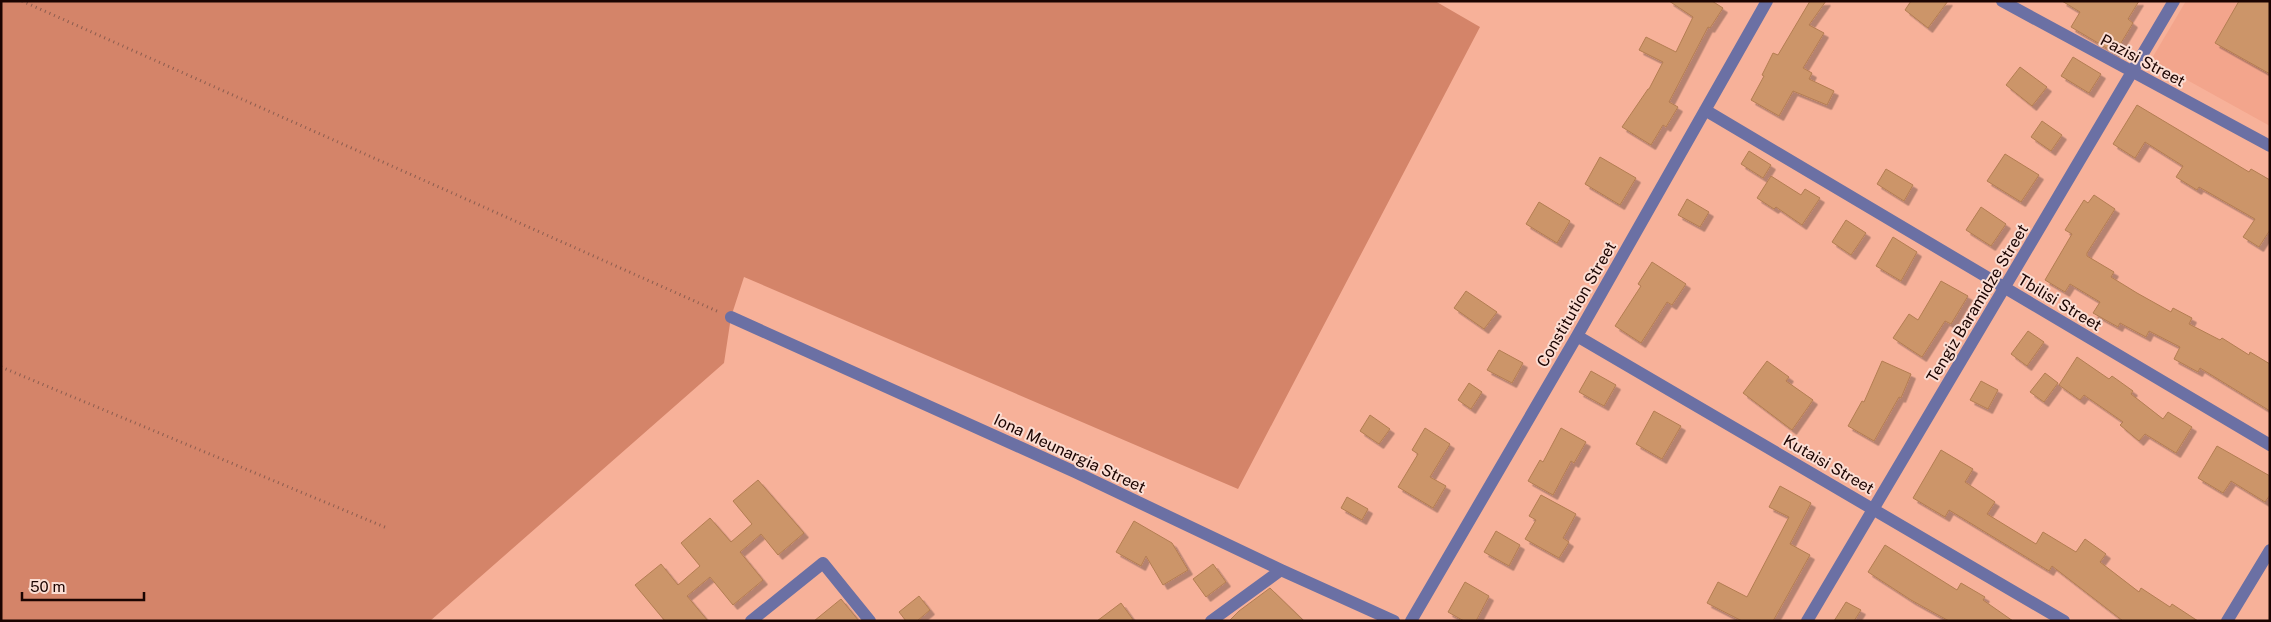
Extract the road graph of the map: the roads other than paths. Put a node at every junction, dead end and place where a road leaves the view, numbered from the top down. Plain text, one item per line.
1 (1767, 1) edge
2 (2002, 1) edge
3 (2174, 1) edge
4 (2132, 73) junction
5 (1705, 110) junction
6 (2270, 146) edge
7 (2004, 288) junction
8 (731, 318) road end
9 (1577, 336) junction
10 (2270, 445) edge
11 (1873, 509) junction
12 (2270, 550) edge
13 (1281, 570) junction
14 (751, 621) edge
15 (870, 621) edge
16 (1211, 621) edge
17 (1394, 621) edge
18 (1411, 621) edge
19 (1807, 621) edge
20 (2064, 621) edge
21 (2227, 621) edge

1 - 5 street, Constitution Street
2 - 4 street, Pazisi Street
3 - 4 street, Tengiz Baramidze Street
4 - 6 street, Pazisi Street
4 - 7 street, Tengiz Baramidze Street
5 - 7 street, Tbilisi Street
5 - 9 street, Constitution Street
7 - 10 street, Tbilisi Street
7 - 11 street, Tengiz Baramidze Street
8 - 13 street, Iona Meunargia Street
9 - 11 street, Kutaisi Street
9 - 18 street, Constitution Street
11 - 19 street, Tengiz Baramidze Street
11 - 20 street, Kutaisi Street
12 - 21 street
13 - 16 street
13 - 17 street, Iona Meunargia Street
14 - 15 street

